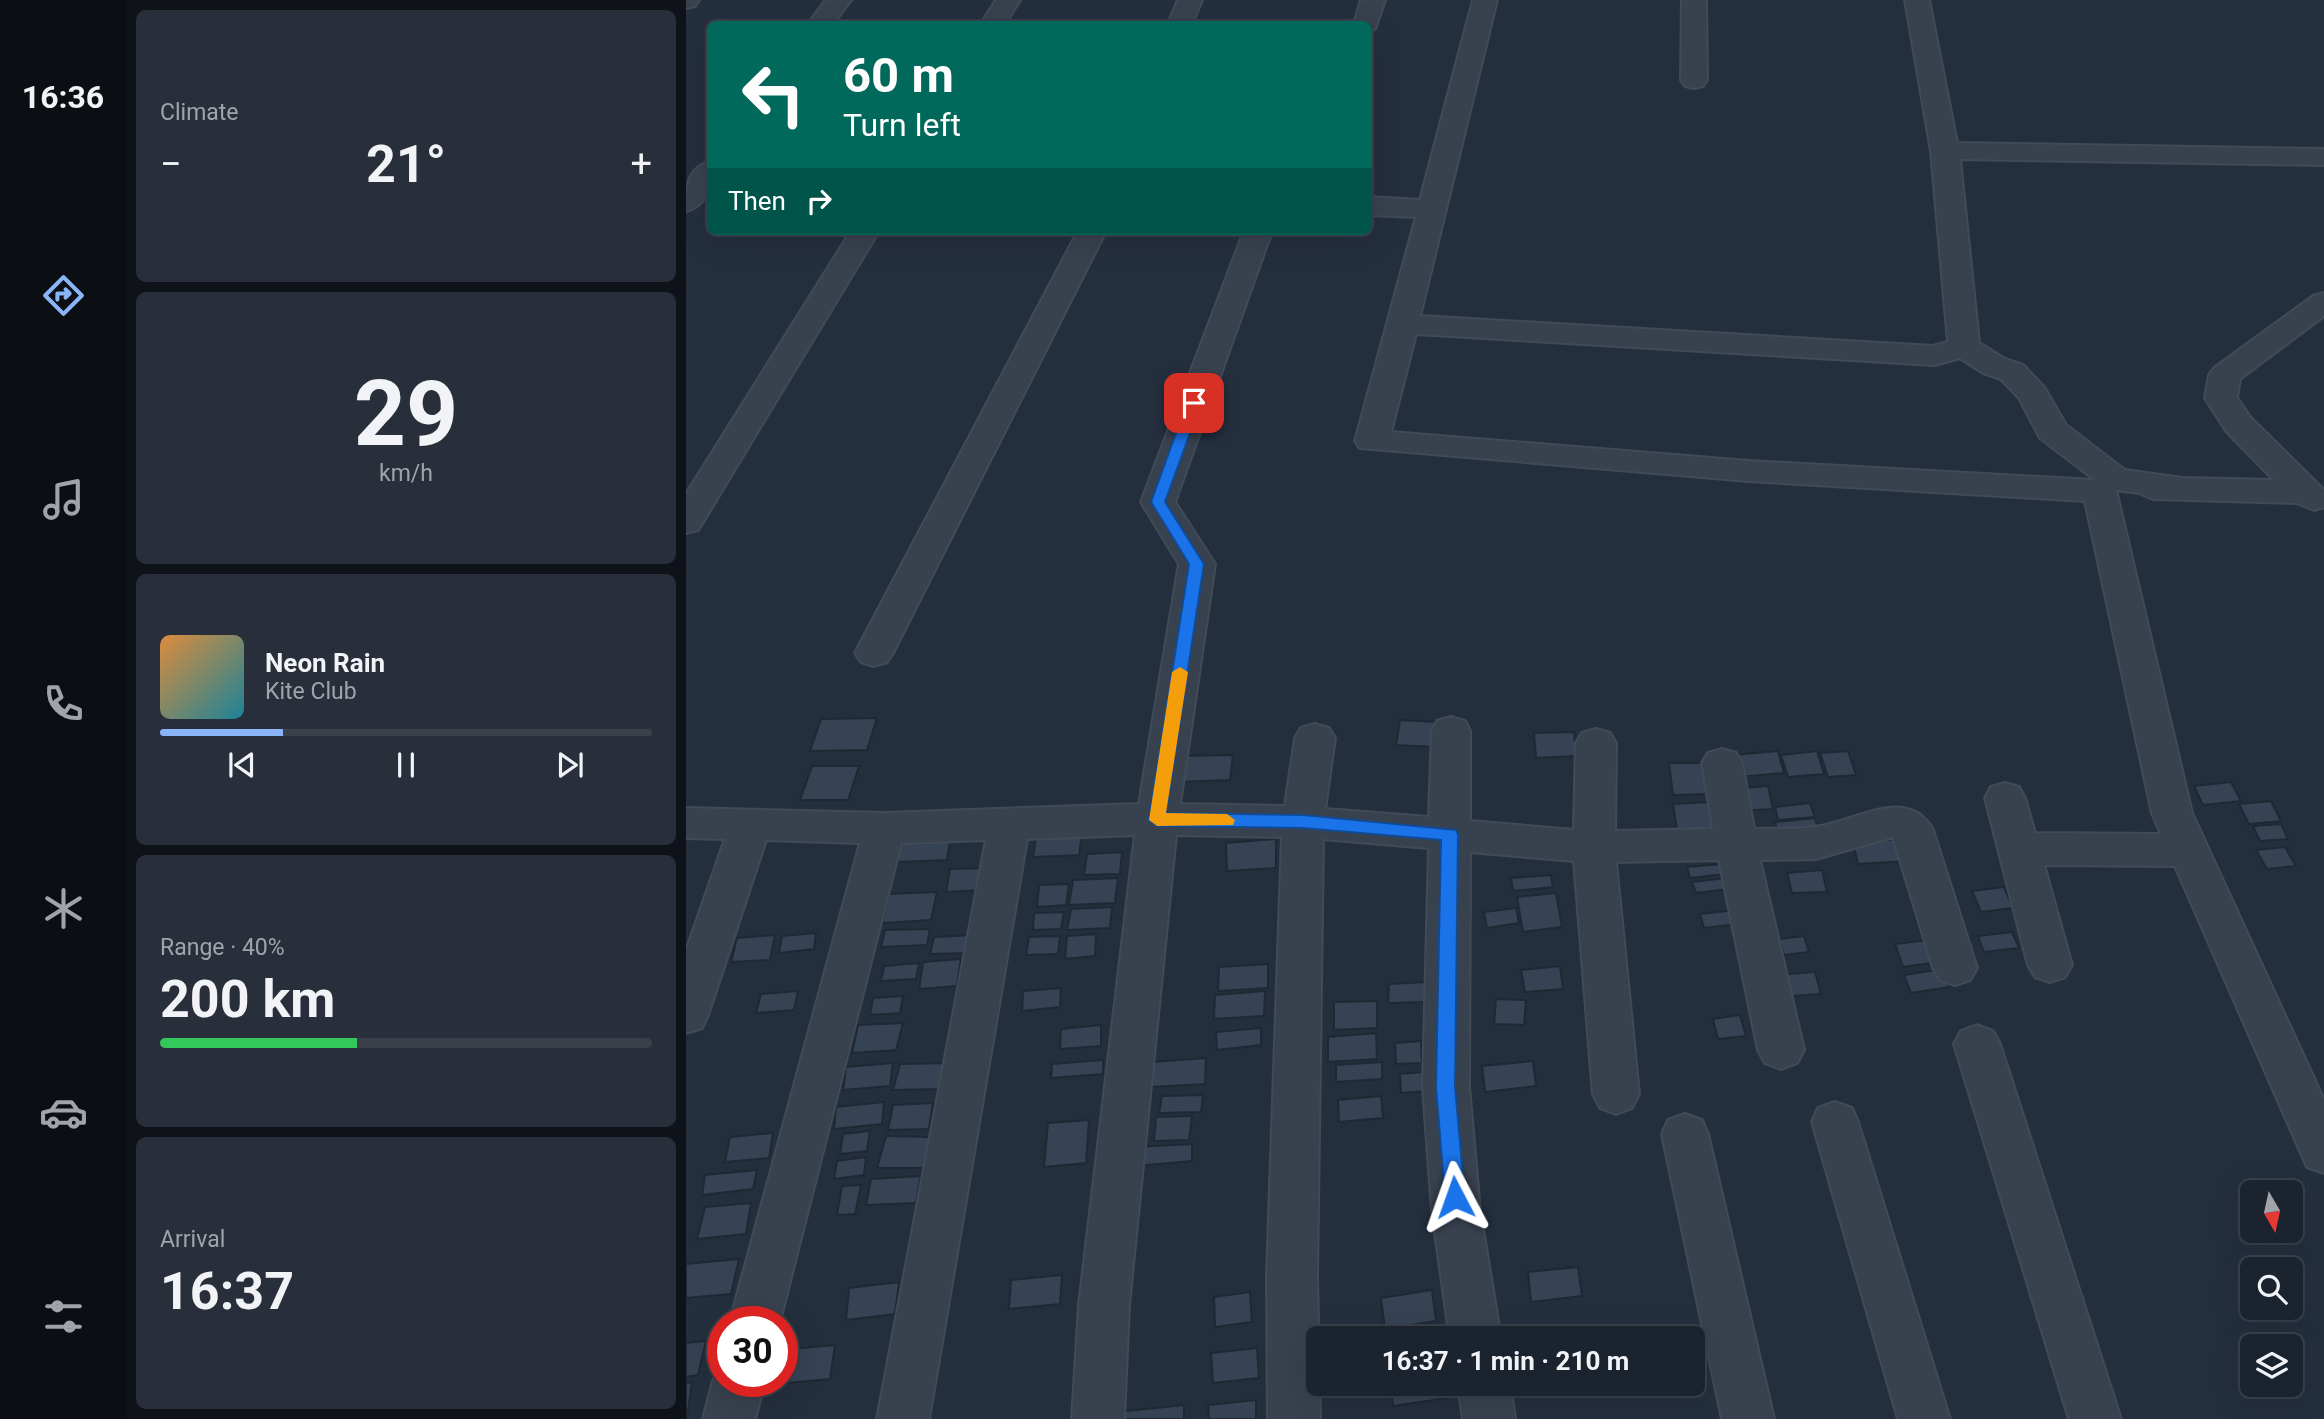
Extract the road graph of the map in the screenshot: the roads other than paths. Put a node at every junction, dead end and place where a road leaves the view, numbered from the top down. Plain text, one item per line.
1 (839, 0) edge
2 (1008, 0) edge
3 (1190, 0) edge
4 (1373, 0) edge
5 (1485, 0) edge
6 (1694, 0) edge
7 (1917, 0) edge
8 (822, 21) edge
9 (995, 21) edge
10 (1181, 21) edge
11 (1367, 21) edge
12 (1694, 80) dead end
13 (1945, 150) junction
14 (2324, 157) edge
15 (707, 174) edge
16 (686, 202) edge
17 (1372, 206) edge
18 (1433, 209) junction
19 (863, 235) edge
20 (1090, 235) edge
21 (1257, 235) edge
22 (2324, 302) edge
23 (1403, 324) junction
24 (1964, 347) junction
25 (2176, 487) junction
26 (2100, 491) junction
27 (2315, 499) edge
28 (686, 522) edge
29 (874, 653) dead end
30 (1451, 731) dead end
31 (1315, 737) dead end
32 (1596, 743) dead end
33 (1722, 763) dead end
34 (2005, 798) dead end
35 (1157, 820) junction
36 (1303, 821) junction
37 (686, 823) edge
38 (751, 824) junction
39 (1009, 825) junction
40 (884, 828) junction
41 (1450, 834) junction
42 (1736, 845) junction
43 (1594, 847) junction
44 (2019, 849) junction
45 (2189, 849) junction
46 (2050, 965) dead end
47 (1955, 968) dead end
48 (686, 1015) edge
49 (1977, 1044) dead end
50 (1781, 1050) dead end
51 (1616, 1094) dead end
52 (1835, 1122) dead end
53 (1685, 1134) dead end
54 (2324, 1152) edge
55 (759, 1306) edge
56 (1474, 1326) edge
57 (1486, 1396) edge
58 (735, 1397) edge
59 (906, 1398) edge
60 (729, 1419) edge
61 (1098, 1419) edge
62 (1294, 1419) edge
63 (1489, 1419) edge
64 (1748, 1419) edge
65 (1923, 1419) edge
66 (2095, 1419) edge

1 - 8 street
2 - 9 street
3 - 10 street
4 - 11 street
5 - 18 street
6 - 12 street
7 - 13 street
13 - 14 street
13 - 24 street
15 - 16 street
17 - 18 street
18 - 23 street
19 - 28 street
20 - 29 street
21 - 35 street
22 - 27 street
23 - 24 street
23 - 26 street
24 - 25 street
25 - 26 street
25 - 27 street
26 - 45 street
30 - 41 street
31 - 36 street
32 - 43 street
33 - 42 street
34 - 44 street
35 - 36 street
35 - 39 street
35 - 61 street
36 - 41 street
36 - 62 street
37 - 38 street
38 - 40 street
38 - 48 street
39 - 40 street
39 - 59 street
40 - 55 street
41 - 43 street
41 - 56 street
42 - 43 street
42 - 47 street
42 - 50 street
43 - 51 street
44 - 45 street
44 - 46 street
45 - 54 street
49 - 66 street
52 - 65 street
53 - 64 street
57 - 63 street
58 - 60 street

